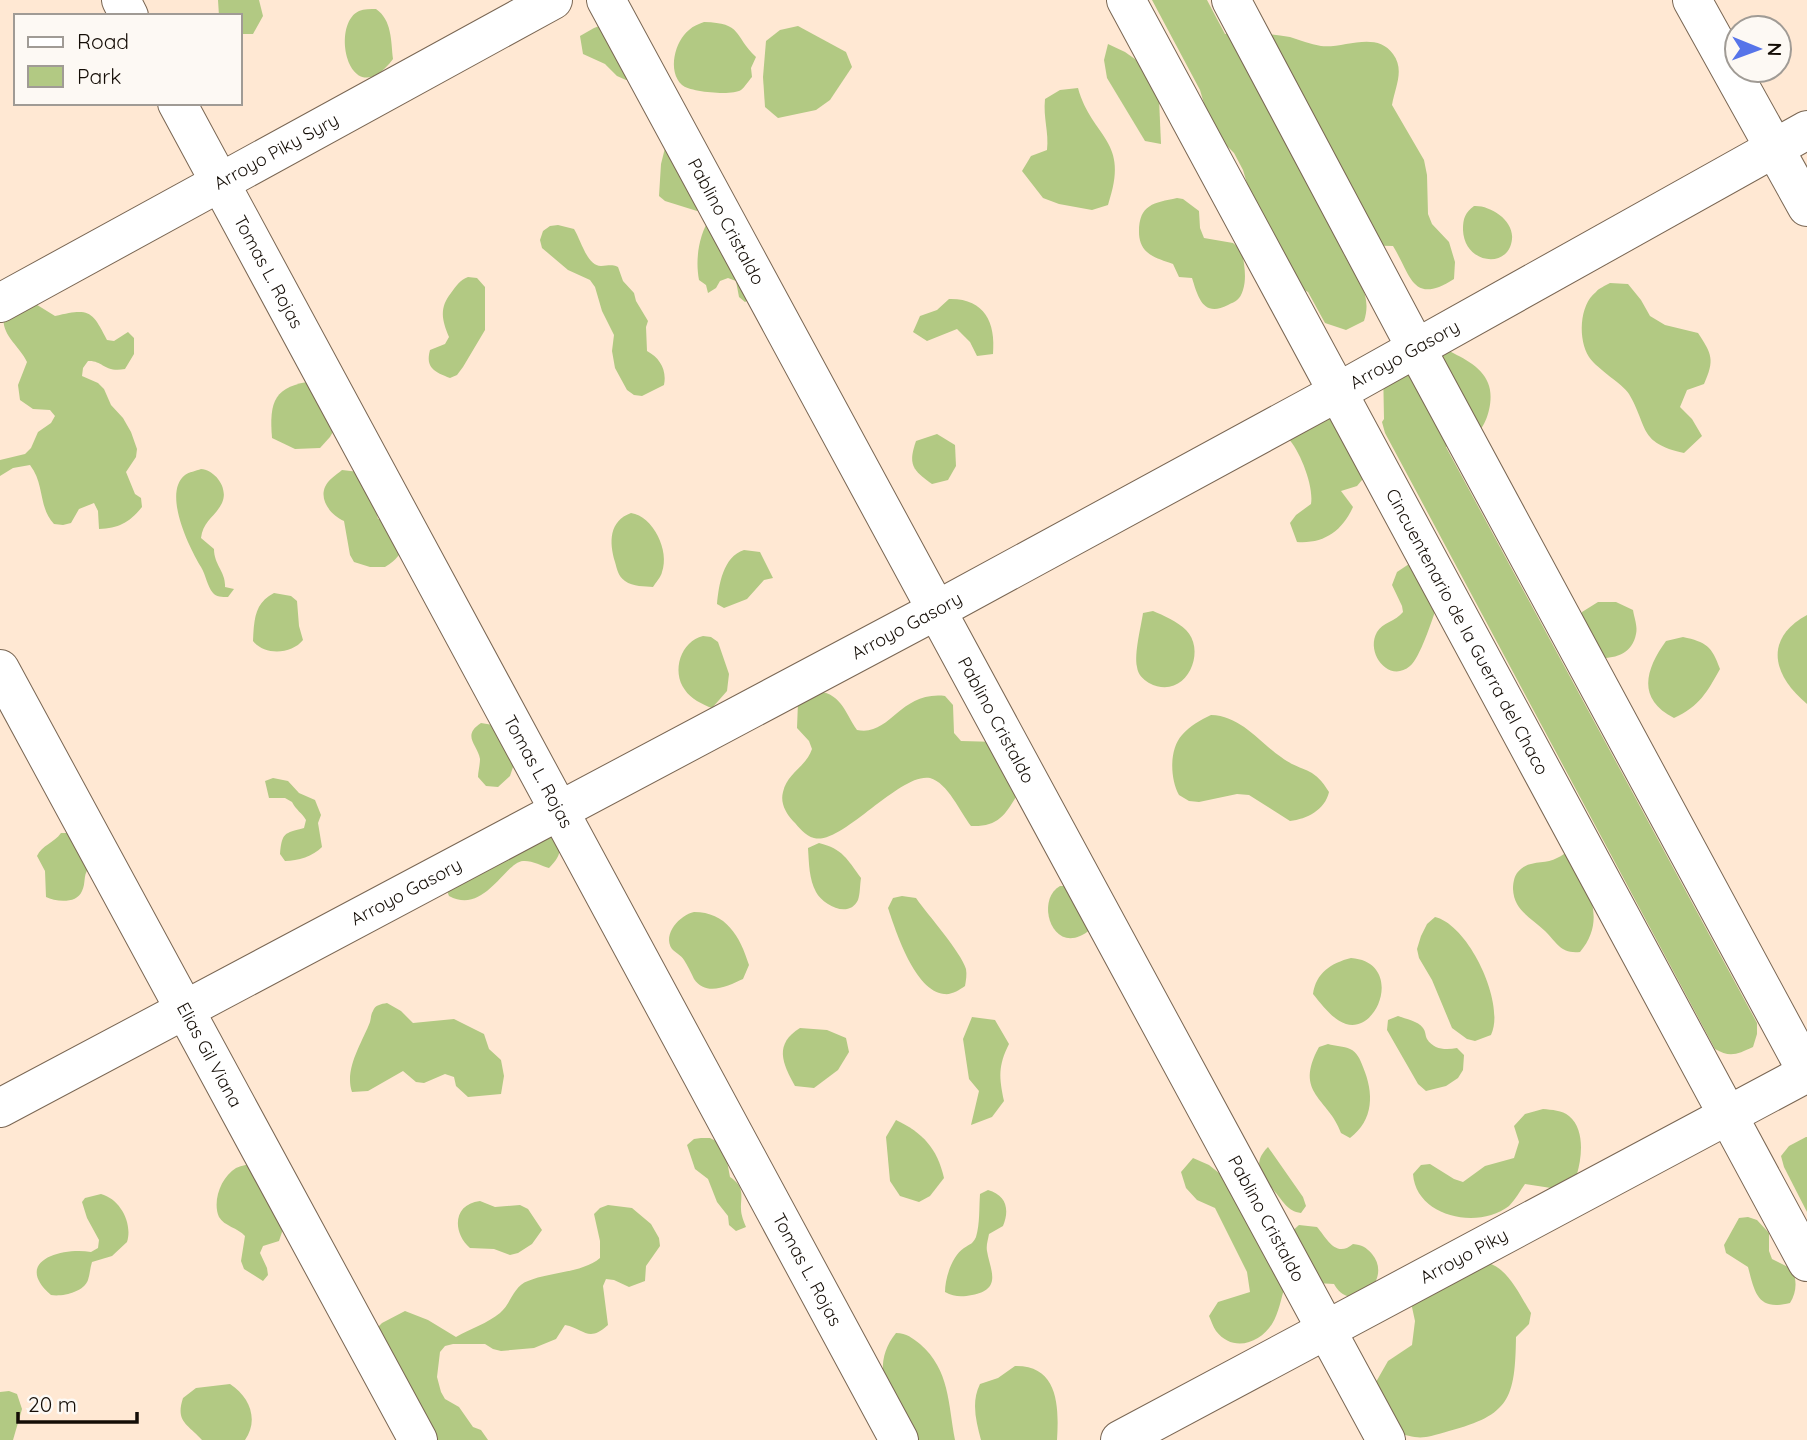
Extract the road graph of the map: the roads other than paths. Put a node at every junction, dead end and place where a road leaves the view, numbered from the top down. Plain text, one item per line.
1 (553, 0) edge
2 (606, 0) edge
3 (1126, 0) edge
4 (1231, 0) edge
5 (1692, 0) edge
6 (178, 105) edge
7 (1791, 140) edge
8 (219, 182) junction
9 (1807, 207) edge
10 (0, 303) edge
11 (1416, 348) junction
12 (1338, 392) junction
13 (937, 610) junction
14 (0, 669) edge
15 (559, 811) junction
16 (185, 1010) junction
17 (1807, 1072) edge
18 (0, 1108) edge
19 (1728, 1115) junction
20 (1807, 1262) edge
21 (1326, 1330) junction
22 (418, 1440) edge
23 (899, 1440) edge
24 (1120, 1440) edge
25 (1386, 1440) edge

1 - 8 street, Arroyo Piky Syry
2 - 13 street, Pablino Cristaldo
3 - 12 street, Cincuentenario de la Guerra del Chaco
4 - 11 street
5 - 7 street
6 - 8 street, Tomas L. Rojas
7 - 9 street
7 - 11 street, Arroyo Gasory
8 - 10 street, Arroyo Piky Syry
8 - 15 street, Tomas L. Rojas
11 - 12 street, Arroyo Gasory
11 - 17 street
12 - 13 street, Arroyo Gasory
12 - 19 street, Cincuentenario de la Guerra del Chaco
13 - 15 street, Arroyo Gasory
13 - 21 street, Pablino Cristaldo
14 - 16 street, Elias Gil Viana
15 - 16 street, Arroyo Gasory
15 - 23 street, Tomas L. Rojas
16 - 18 street, Arroyo Gasory
16 - 22 street, Elias Gil Viana
17 - 19 street, Arroyo Piky
19 - 20 street, Cincuentenario de la Guerra del Chaco
19 - 21 street, Arroyo Piky
21 - 24 street, Arroyo Piky
21 - 25 street, Pablino Cristaldo

